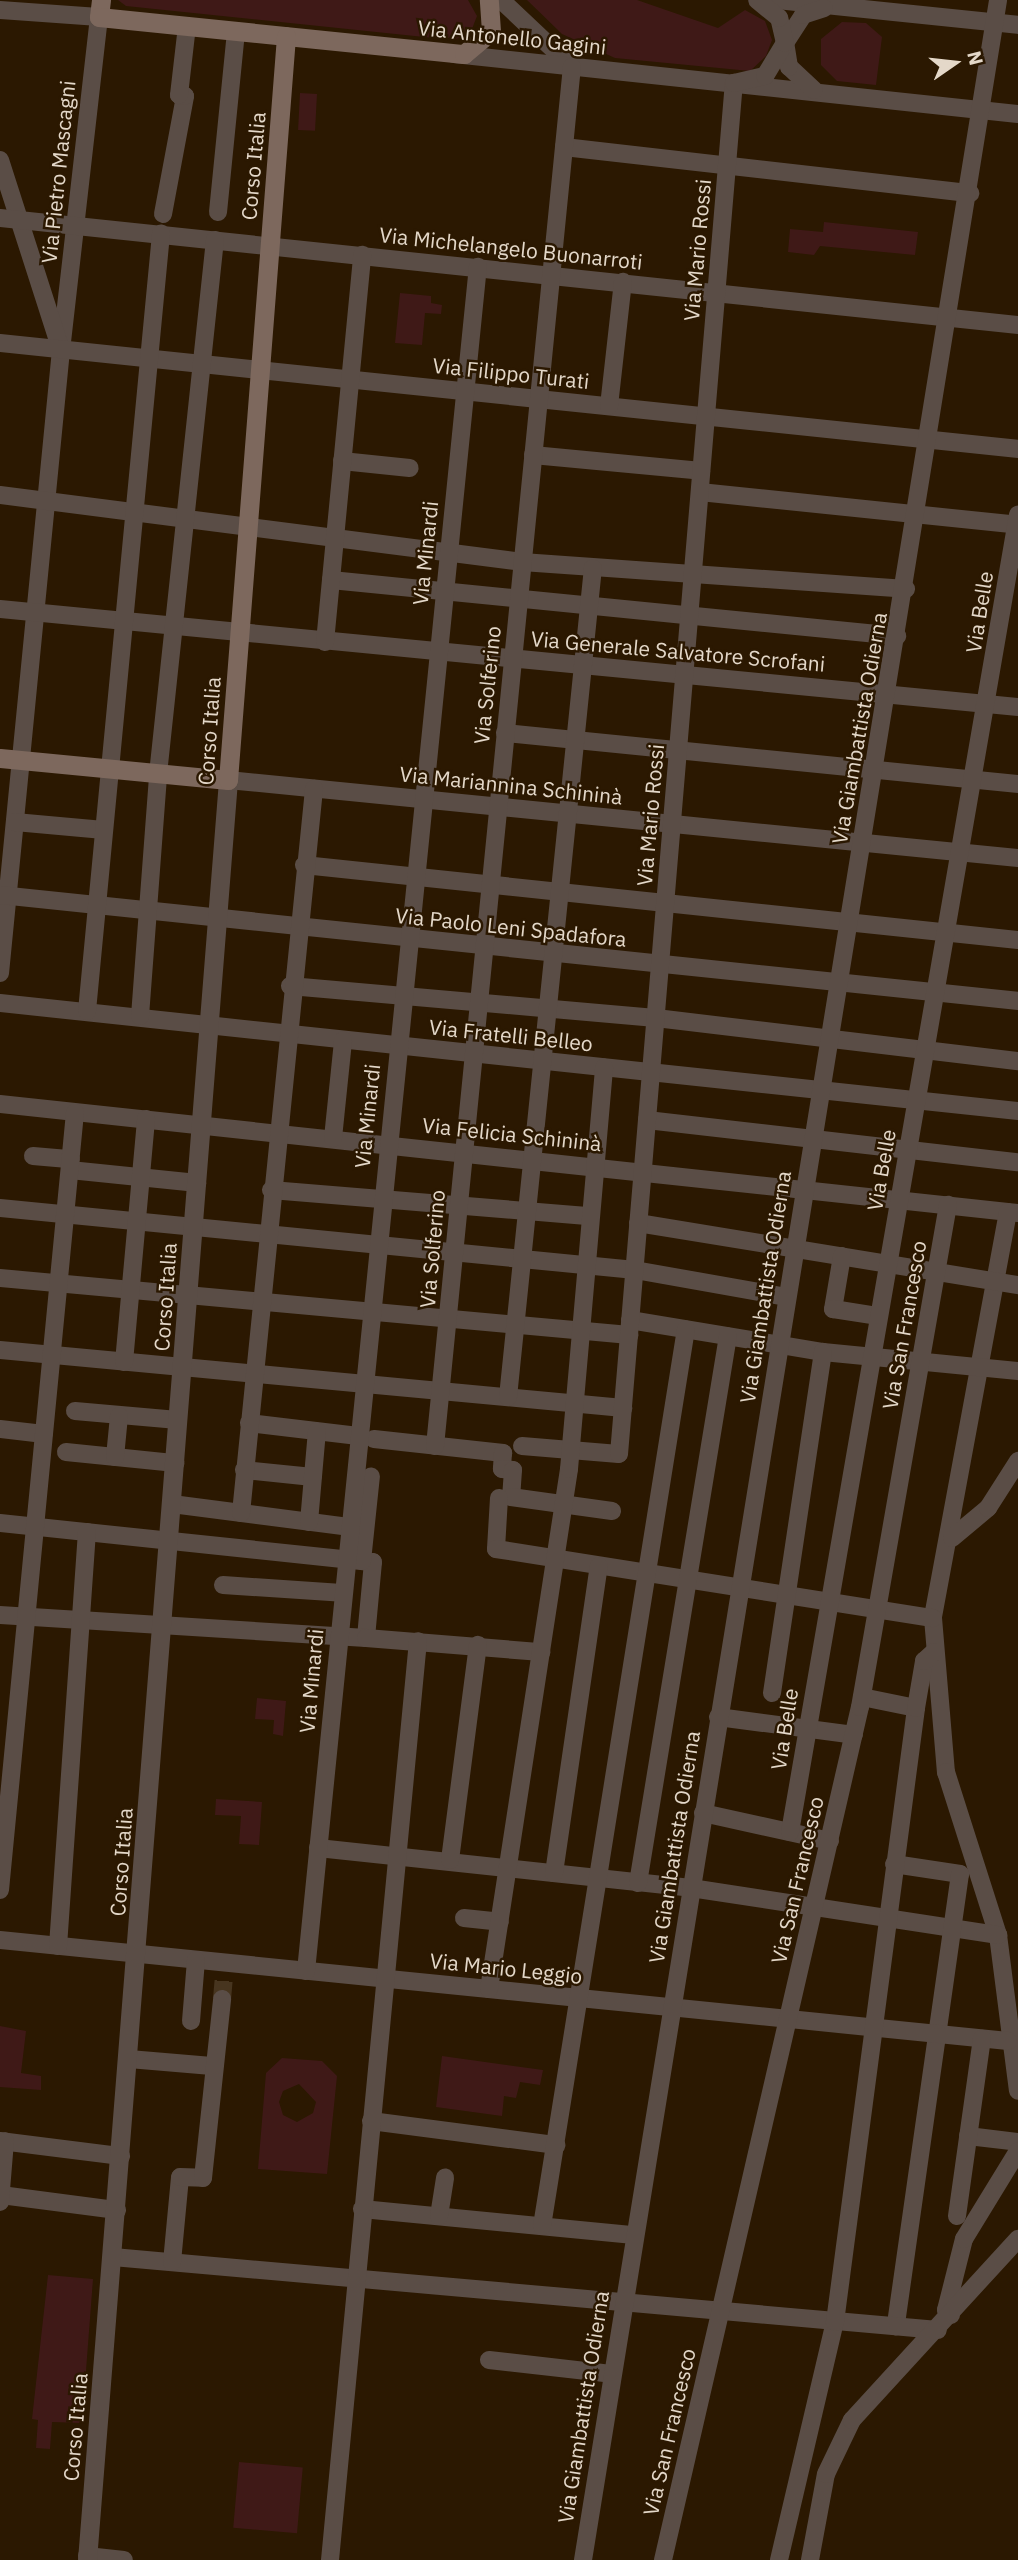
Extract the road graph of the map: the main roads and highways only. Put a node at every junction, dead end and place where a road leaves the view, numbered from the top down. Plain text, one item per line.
1 (489, 0) edge
2 (100, 9) edge
3 (286, 36) junction
4 (0, 758) edge
5 (228, 780) joint

1 - 3 main road, Via Antonello Gagini
2 - 3 main road, Via Antonello Gagini
3 - 5 main road, Corso Italia
4 - 5 main road, Via Mariannina Schininà

